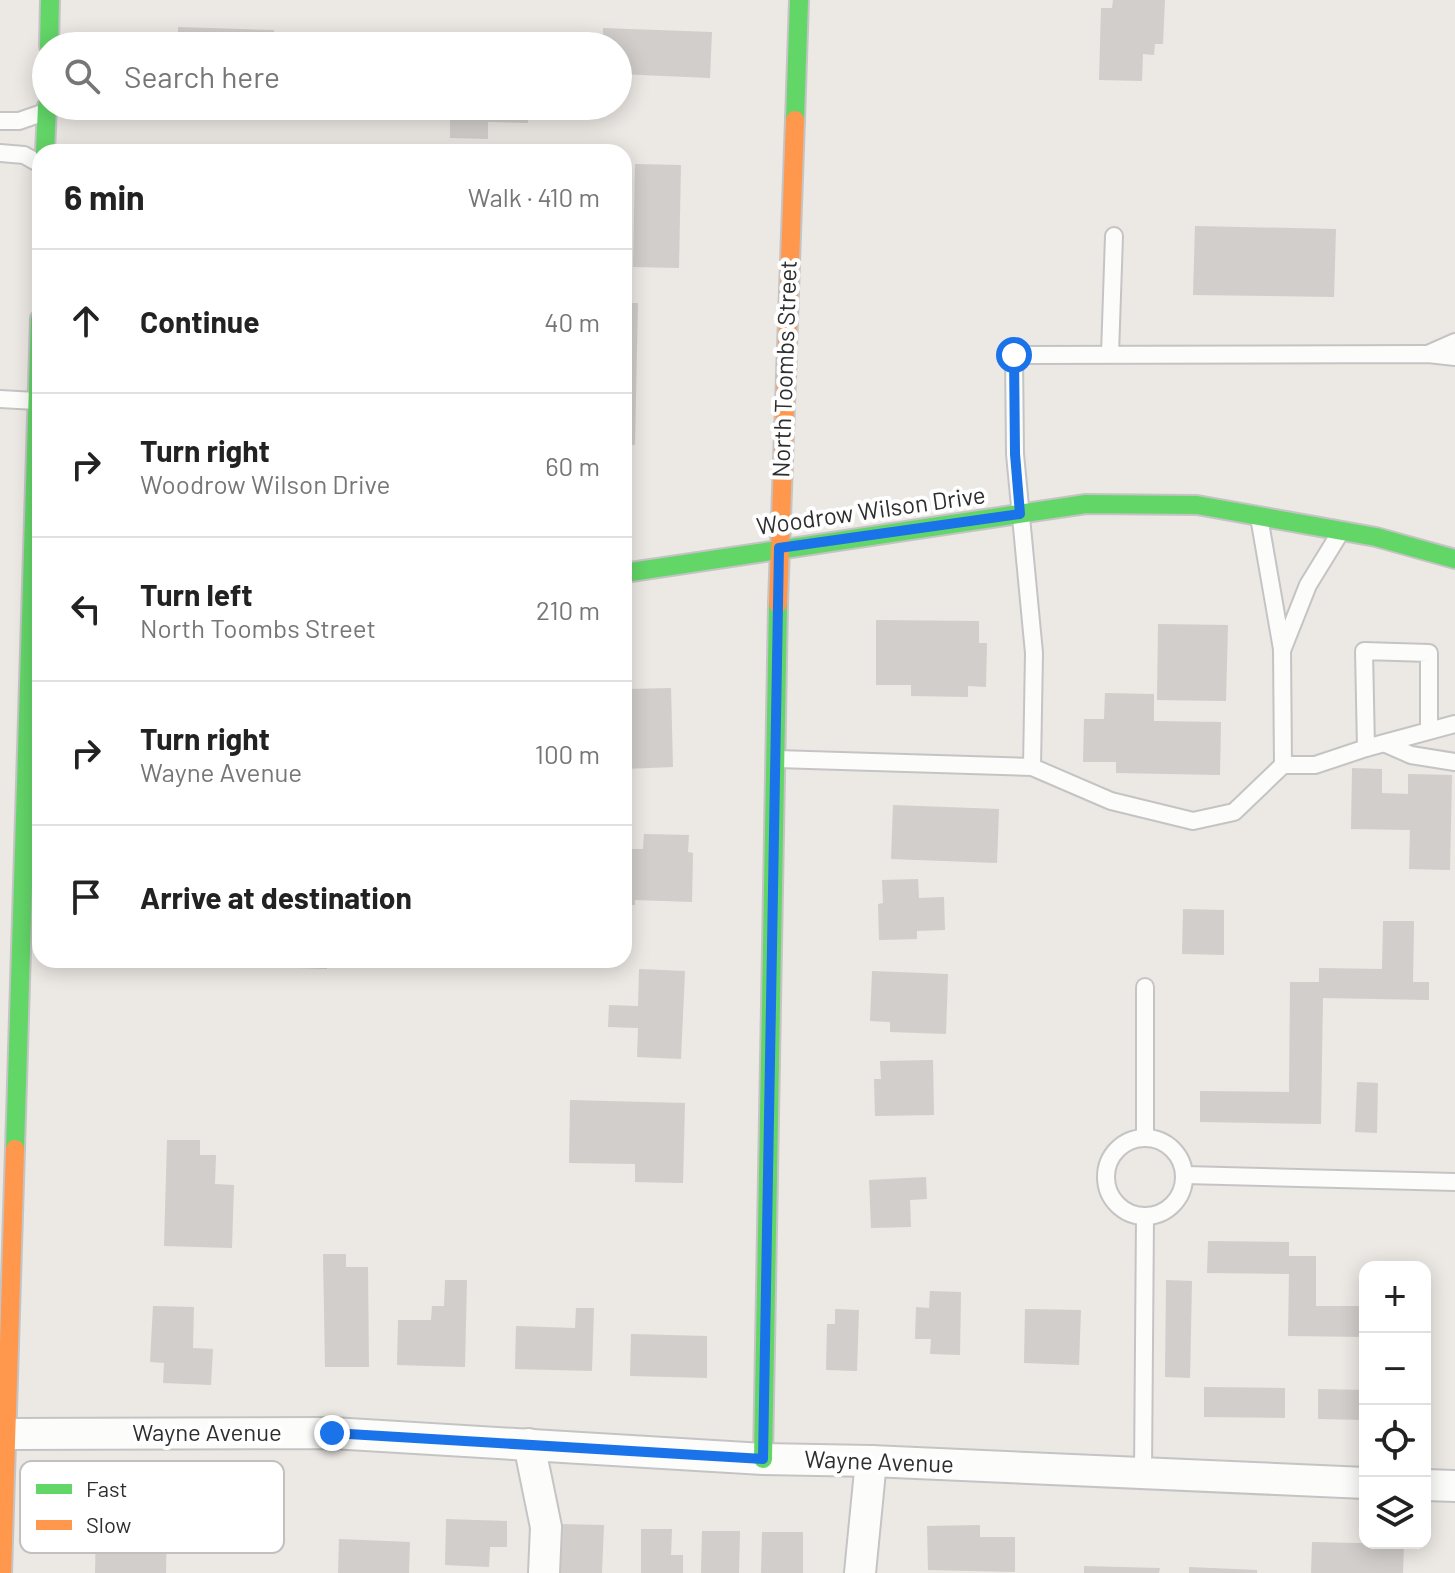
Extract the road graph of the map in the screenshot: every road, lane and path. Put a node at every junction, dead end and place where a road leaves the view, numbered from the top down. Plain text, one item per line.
1 (50, 0) edge
2 (799, 0) edge
3 (49, 32) edge
4 (32, 115) edge
5 (46, 120) edge
6 (0, 121) edge
7 (45, 144) edge
8 (0, 153) edge
9 (32, 160) edge
10 (1114, 236) dead end
11 (1455, 342) edge
12 (1110, 354) junction
13 (1428, 354) junction
14 (1455, 357) edge
15 (0, 399) edge
16 (32, 401) edge
17 (1020, 514) junction
18 (1259, 516) junction
19 (1341, 530) junction
20 (779, 548) junction
21 (32, 550) edge
22 (1455, 559) edge
23 (632, 572) edge
24 (1282, 649) junction
25 (28, 670) edge
26 (1455, 724) edge
27 (1429, 729) junction
28 (1386, 744) junction
29 (1366, 748) junction
30 (776, 759) junction
31 (1455, 762) edge
32 (1283, 765) junction
33 (1032, 767) junction
34 (1145, 987) dead end
35 (9, 1076) edge
36 (1145, 1137) junction
37 (1185, 1175) junction
38 (1455, 1182) edge
39 (1145, 1216) junction
40 (9, 1434) junction
41 (529, 1444) junction
42 (763, 1459) junction
43 (871, 1461) junction
44 (1143, 1473) junction
45 (1359, 1483) edge
46 (1431, 1485) edge
47 (1455, 1486) edge
48 (2, 1558) edge
49 (544, 1573) edge
50 (860, 1573) edge

1 - 3 street
2 - 20 street, North Toombs Street
4 - 6 lane
5 - 7 street
8 - 9 lane
10 - 12 lane
11 - 13 lane
12 - 13 lane
12 - 17 lane
13 - 14 lane
15 - 16 lane
17 - 18 street, Woodrow Wilson Drive
17 - 20 street, Woodrow Wilson Drive
17 - 33 lane
18 - 19 street, Woodrow Wilson Drive
18 - 24 lane
19 - 22 street, Woodrow Wilson Drive
19 - 24 lane
20 - 23 street, Woodrow Wilson Drive
20 - 30 street, North Toombs Street
21 - 25 street
24 - 32 lane
25 - 35 street
26 - 27 lane
27 - 28 lane
27 - 29 lane
28 - 29 lane
28 - 31 lane
29 - 32 lane
30 - 33 lane
30 - 42 street, North Toombs Street
32 - 33 lane
34 - 36 lane
35 - 40 street
36 - 37 lane
36 - 39 lane
37 - 38 lane
37 - 39 lane
39 - 44 lane
40 - 41 street, Wayne Avenue
40 - 48 street
41 - 42 street, Wayne Avenue
41 - 49 street
42 - 43 street, Wayne Avenue
43 - 44 street, Wayne Avenue
43 - 50 street
44 - 45 street, Wayne Avenue
46 - 47 street

